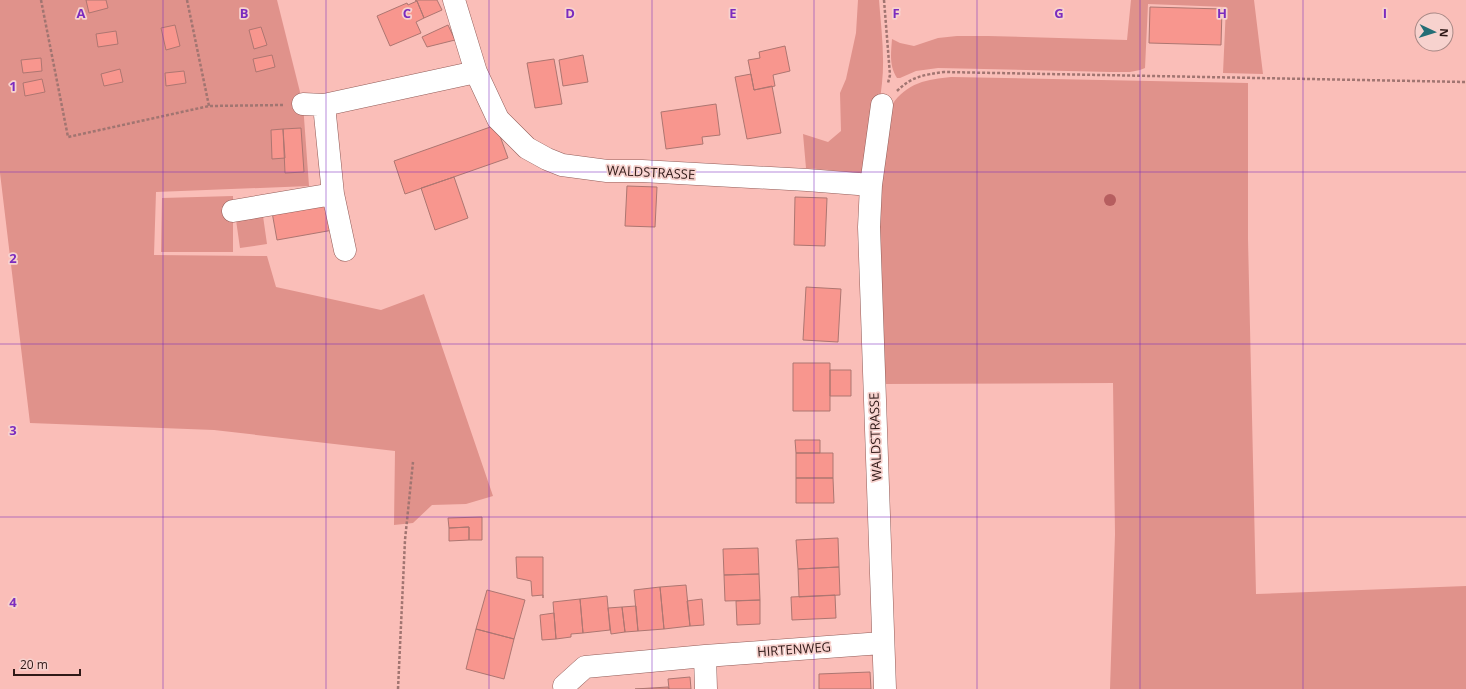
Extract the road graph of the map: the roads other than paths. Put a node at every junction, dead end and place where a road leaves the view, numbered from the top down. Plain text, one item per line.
1 (454, 0) edge
2 (476, 72) junction
3 (882, 105) road end
4 (871, 185) junction
5 (333, 194) junction
6 (233, 211) dead end
7 (345, 250) dead end
8 (882, 643) junction
9 (705, 656) junction
10 (564, 686) dead end
11 (706, 689) edge
12 (885, 689) edge

1 - 2 street, WALDSTRASSE
2 - 4 street, WALDSTRASSE
2 - 5 street
3 - 4 street, WALDSTRASSE
4 - 8 street, WALDSTRASSE
5 - 6 street
5 - 7 street
8 - 9 street, HIRTENWEG
8 - 12 street, WALDSTRASSE
9 - 10 street, HIRTENWEG
9 - 11 street

